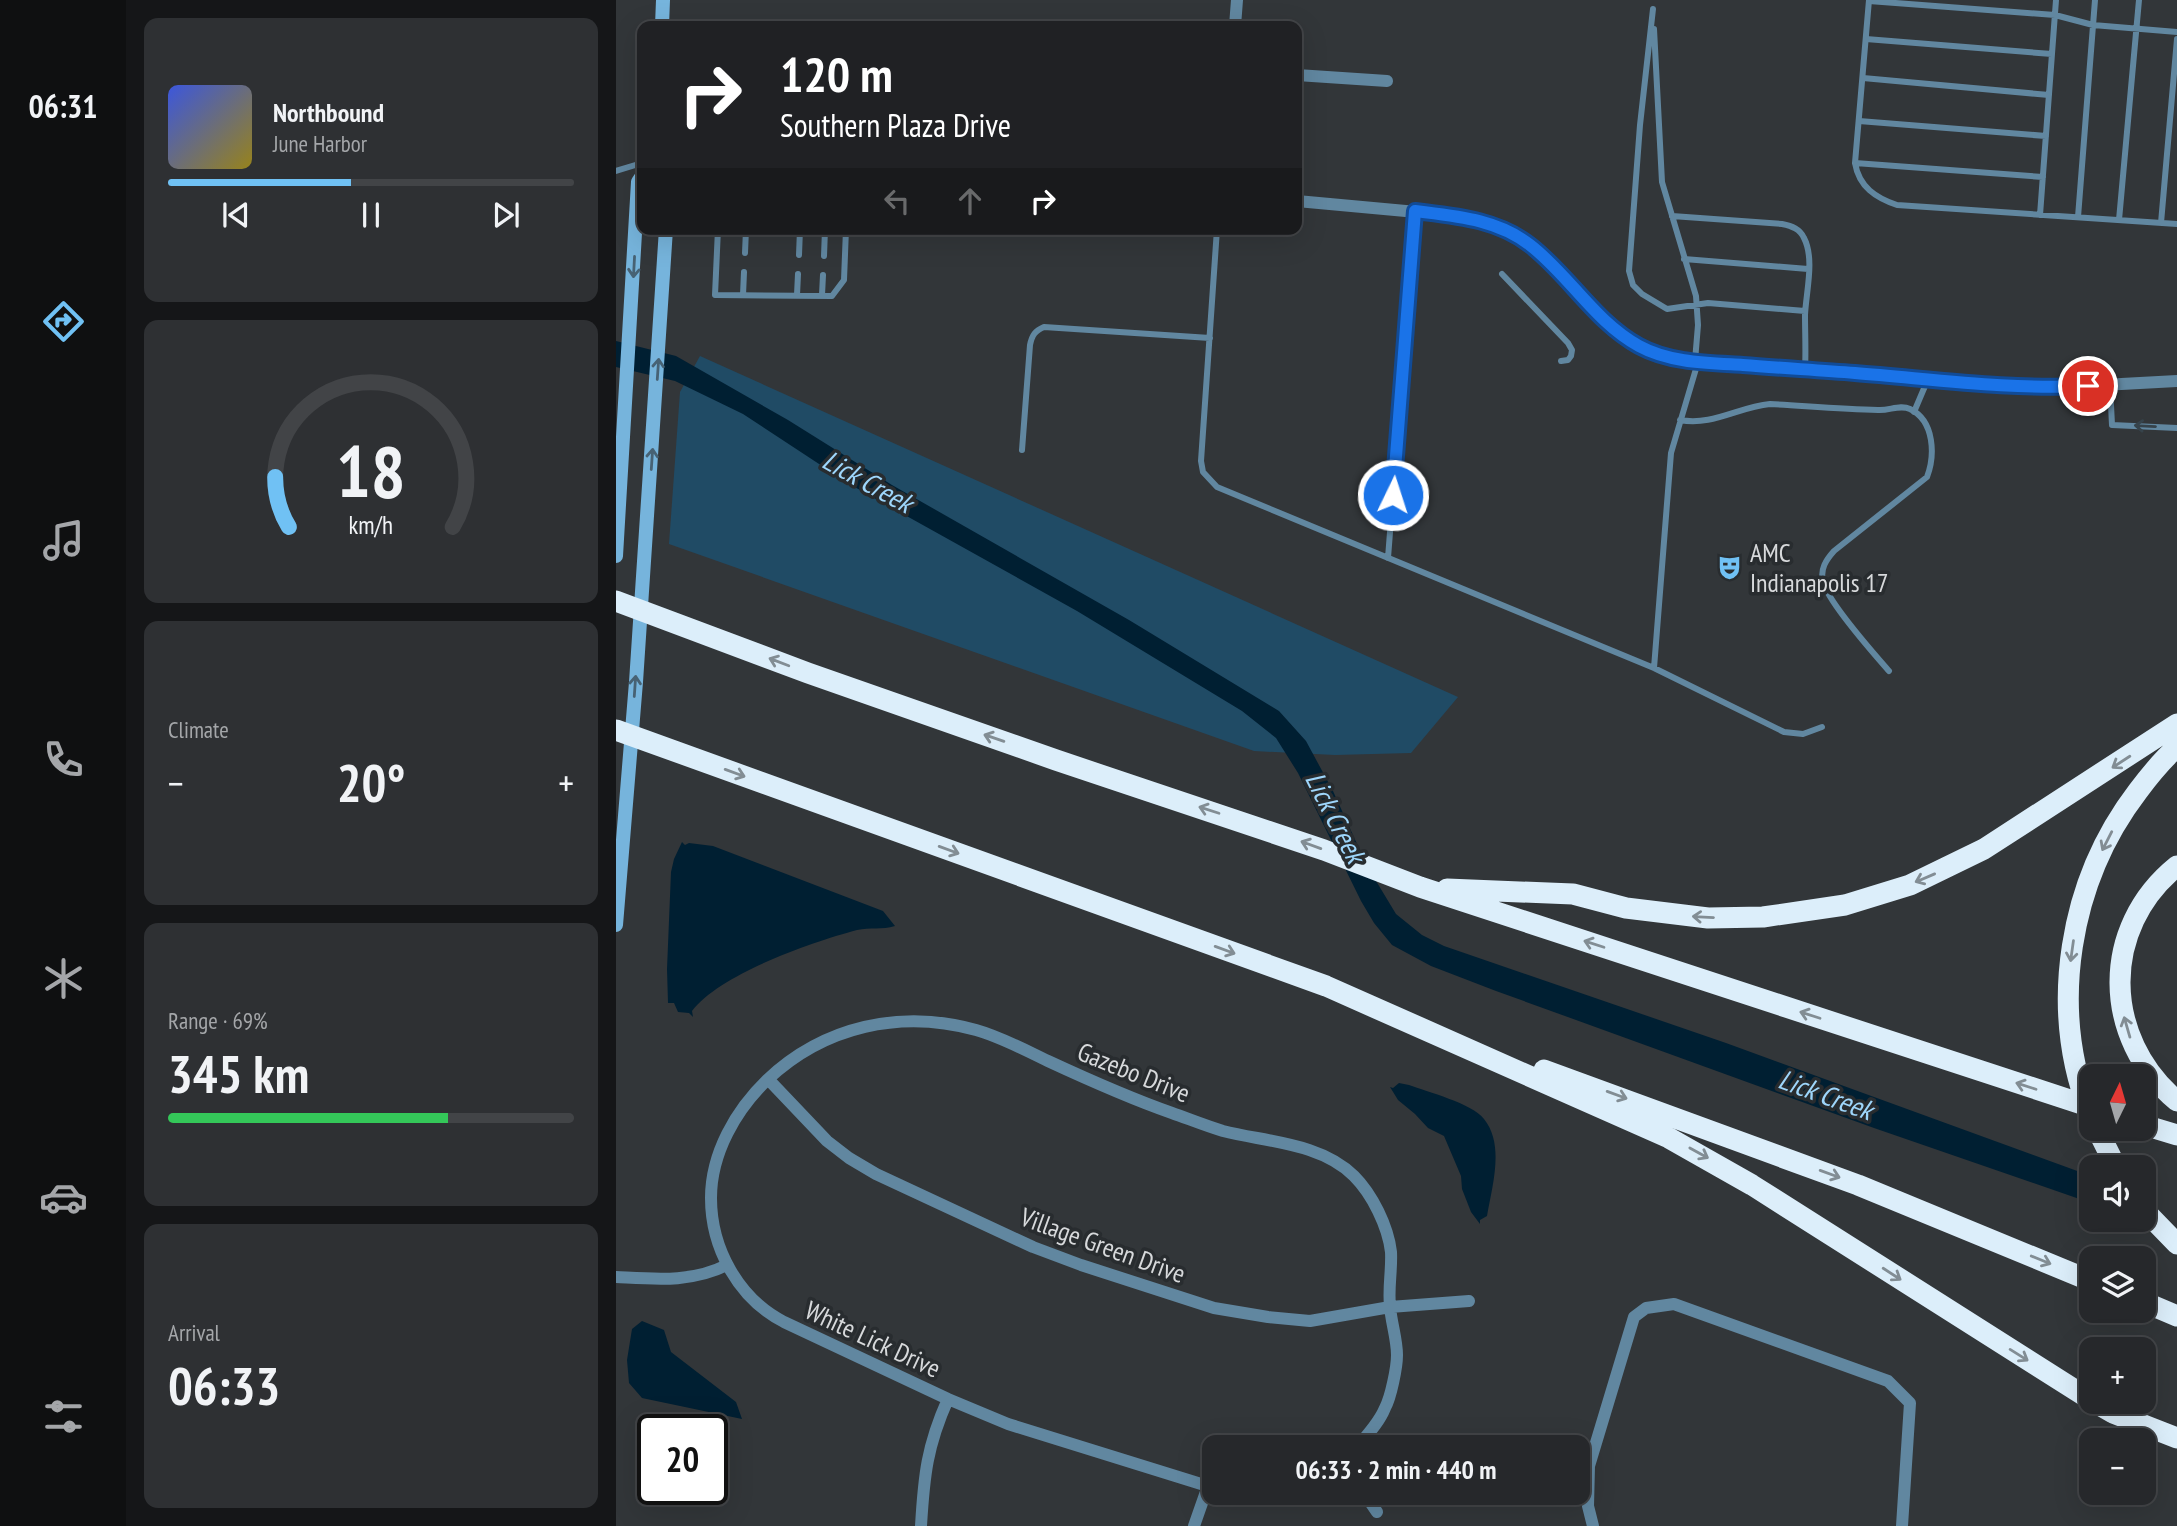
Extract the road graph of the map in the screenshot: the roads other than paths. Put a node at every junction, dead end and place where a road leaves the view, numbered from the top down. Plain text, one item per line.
1 (663, 0) edge
2 (1237, 0) edge
3 (1654, 0) edge
4 (2056, 0) edge
5 (2095, 0) edge
6 (2139, 0) edge
7 (1869, 1) edge
8 (1653, 9) junction
9 (2055, 15) junction
10 (662, 21) edge
11 (1235, 21) edge
12 (2093, 25) junction
13 (2137, 29) junction
14 (2177, 32) edge
15 (1866, 39) junction
16 (2177, 39) edge
17 (2052, 54) junction
18 (1302, 75) edge
19 (1863, 79) junction
20 (1387, 81) dead end
21 (2049, 94) junction
22 (1859, 121) junction
23 (2046, 136) junction
24 (1855, 163) junction
25 (637, 165) edge
26 (616, 171) edge
27 (2043, 177) junction
28 (1302, 201) edge
29 (637, 204) edge
30 (1415, 211) junction
31 (2040, 215) junction
32 (1672, 216) junction
33 (2078, 218) junction
34 (2119, 220) junction
35 (2161, 223) junction
36 (2177, 224) edge
37 (666, 235) edge
38 (718, 235) edge
39 (746, 235) edge
40 (800, 235) edge
41 (825, 235) edge
42 (846, 235) edge
43 (1217, 235) edge
44 (745, 253) dead end
45 (799, 255) dead end
46 (824, 256) dead end
47 (1684, 259) junction
48 (1808, 269) junction
49 (744, 272) dead end
50 (798, 274) dead end
51 (1502, 274) dead end
52 (823, 275) dead end
53 (743, 295) junction
54 (797, 295) junction
55 (822, 295) junction
56 (1697, 304) junction
57 (1805, 311) junction
58 (1209, 338) junction
59 (1561, 361) dead end
60 (1697, 361) junction
61 (1805, 370) junction
62 (1928, 379) junction
63 (2177, 381) edge
64 (2110, 384) junction
65 (1914, 412) junction
66 (1680, 420) junction
67 (2177, 428) edge
68 (1022, 450) dead end
69 (619, 456) edge
70 (616, 556) edge
71 (1388, 558) junction
72 (616, 601) edge
73 (1654, 668) junction
74 (1889, 671) dead end
75 (2177, 724) edge
76 (1822, 727) dead end
77 (616, 730) edge
78 (2177, 747) edge
79 (2177, 866) edge
80 (1420, 887) junction
81 (616, 925) edge
82 (1391, 1015) junction
83 (768, 1079) junction
84 (2079, 1079) edge
85 (2177, 1101) edge
86 (2079, 1103) edge
87 (2156, 1129) edge
88 (2177, 1135) edge
89 (2156, 1222) edge
90 (2177, 1244) edge
91 (727, 1265) junction
92 (2079, 1276) edge
93 (616, 1278) edge
94 (1469, 1301) dead end
95 (1390, 1307) junction
96 (2156, 1307) edge
97 (2177, 1316) edge
98 (2079, 1392) edge
99 (948, 1399) junction
100 (2116, 1414) edge
101 (1367, 1435) edge
102 (2177, 1438) edge
103 (1202, 1484) edge
104 (1203, 1505) edge
105 (1372, 1505) edge
106 (1377, 1512) dead end
107 (921, 1526) edge
108 (1194, 1526) edge
109 (1594, 1526) edge
110 (1902, 1526) edge

1 - 10 main road
2 - 11 street
3 - 8 lane
4 - 9 lane
5 - 12 lane
6 - 13 lane
7 - 9 lane
7 - 15 lane
8 - 32 lane
8 - 56 lane
9 - 12 lane
9 - 17 lane
12 - 13 lane
12 - 33 lane
13 - 14 lane
13 - 34 lane
15 - 17 lane
15 - 19 lane
16 - 35 lane
17 - 21 lane
18 - 20 street
19 - 21 lane
19 - 22 lane
21 - 23 lane
22 - 23 lane
22 - 24 lane
23 - 27 lane
24 - 27 lane
24 - 31 lane
25 - 26 lane
27 - 31 lane
28 - 30 street
29 -> 69 main road
30 - 60 street
30 - 71 lane
31 - 33 lane
32 - 47 lane
32 - 48 lane
33 - 34 lane
34 - 35 lane
35 - 36 lane
81 -> 37 main road
38 - 53 lane
39 - 44 lane
40 - 45 lane
41 - 46 lane
42 - 55 lane
43 - 58 lane
47 - 48 lane
47 - 56 lane
48 - 57 lane
49 - 53 lane
50 - 54 lane
51 - 59 lane
52 - 55 lane
53 - 54 lane
54 - 55 lane
56 - 57 lane
56 - 60 lane
57 - 61 lane
58 - 68 lane
58 - 71 lane
60 - 61 street
60 - 66 lane
61 - 62 street
62 - 64 street
62 - 65 lane
63 - 64 street
67 -> 64 lane
65 - 66 lane
65 - 74 lane
66 - 73 lane
69 - 70 main road
71 - 73 lane
80 -> 72 highway
73 - 76 lane
75 -> 80 highway
77 -> 82 highway
78 -> 84 highway
85 -> 79 highway
86 -> 80 highway
82 -> 92 highway
82 -> 98 highway
83 - 91 street, White Lick Drive
83 - 95 street, Village Green Drive
83 - 95 street, Gazebo Drive
87 - 88 highway
89 - 90 highway
91 - 93 street
91 - 99 street, White Lick Drive
94 - 95 street, Village Green Drive
95 - 101 street
96 - 97 highway
99 - 103 street, White Lick Drive
99 - 107 street
100 - 102 highway
104 - 108 street
105 - 106 street
109 - 110 street

